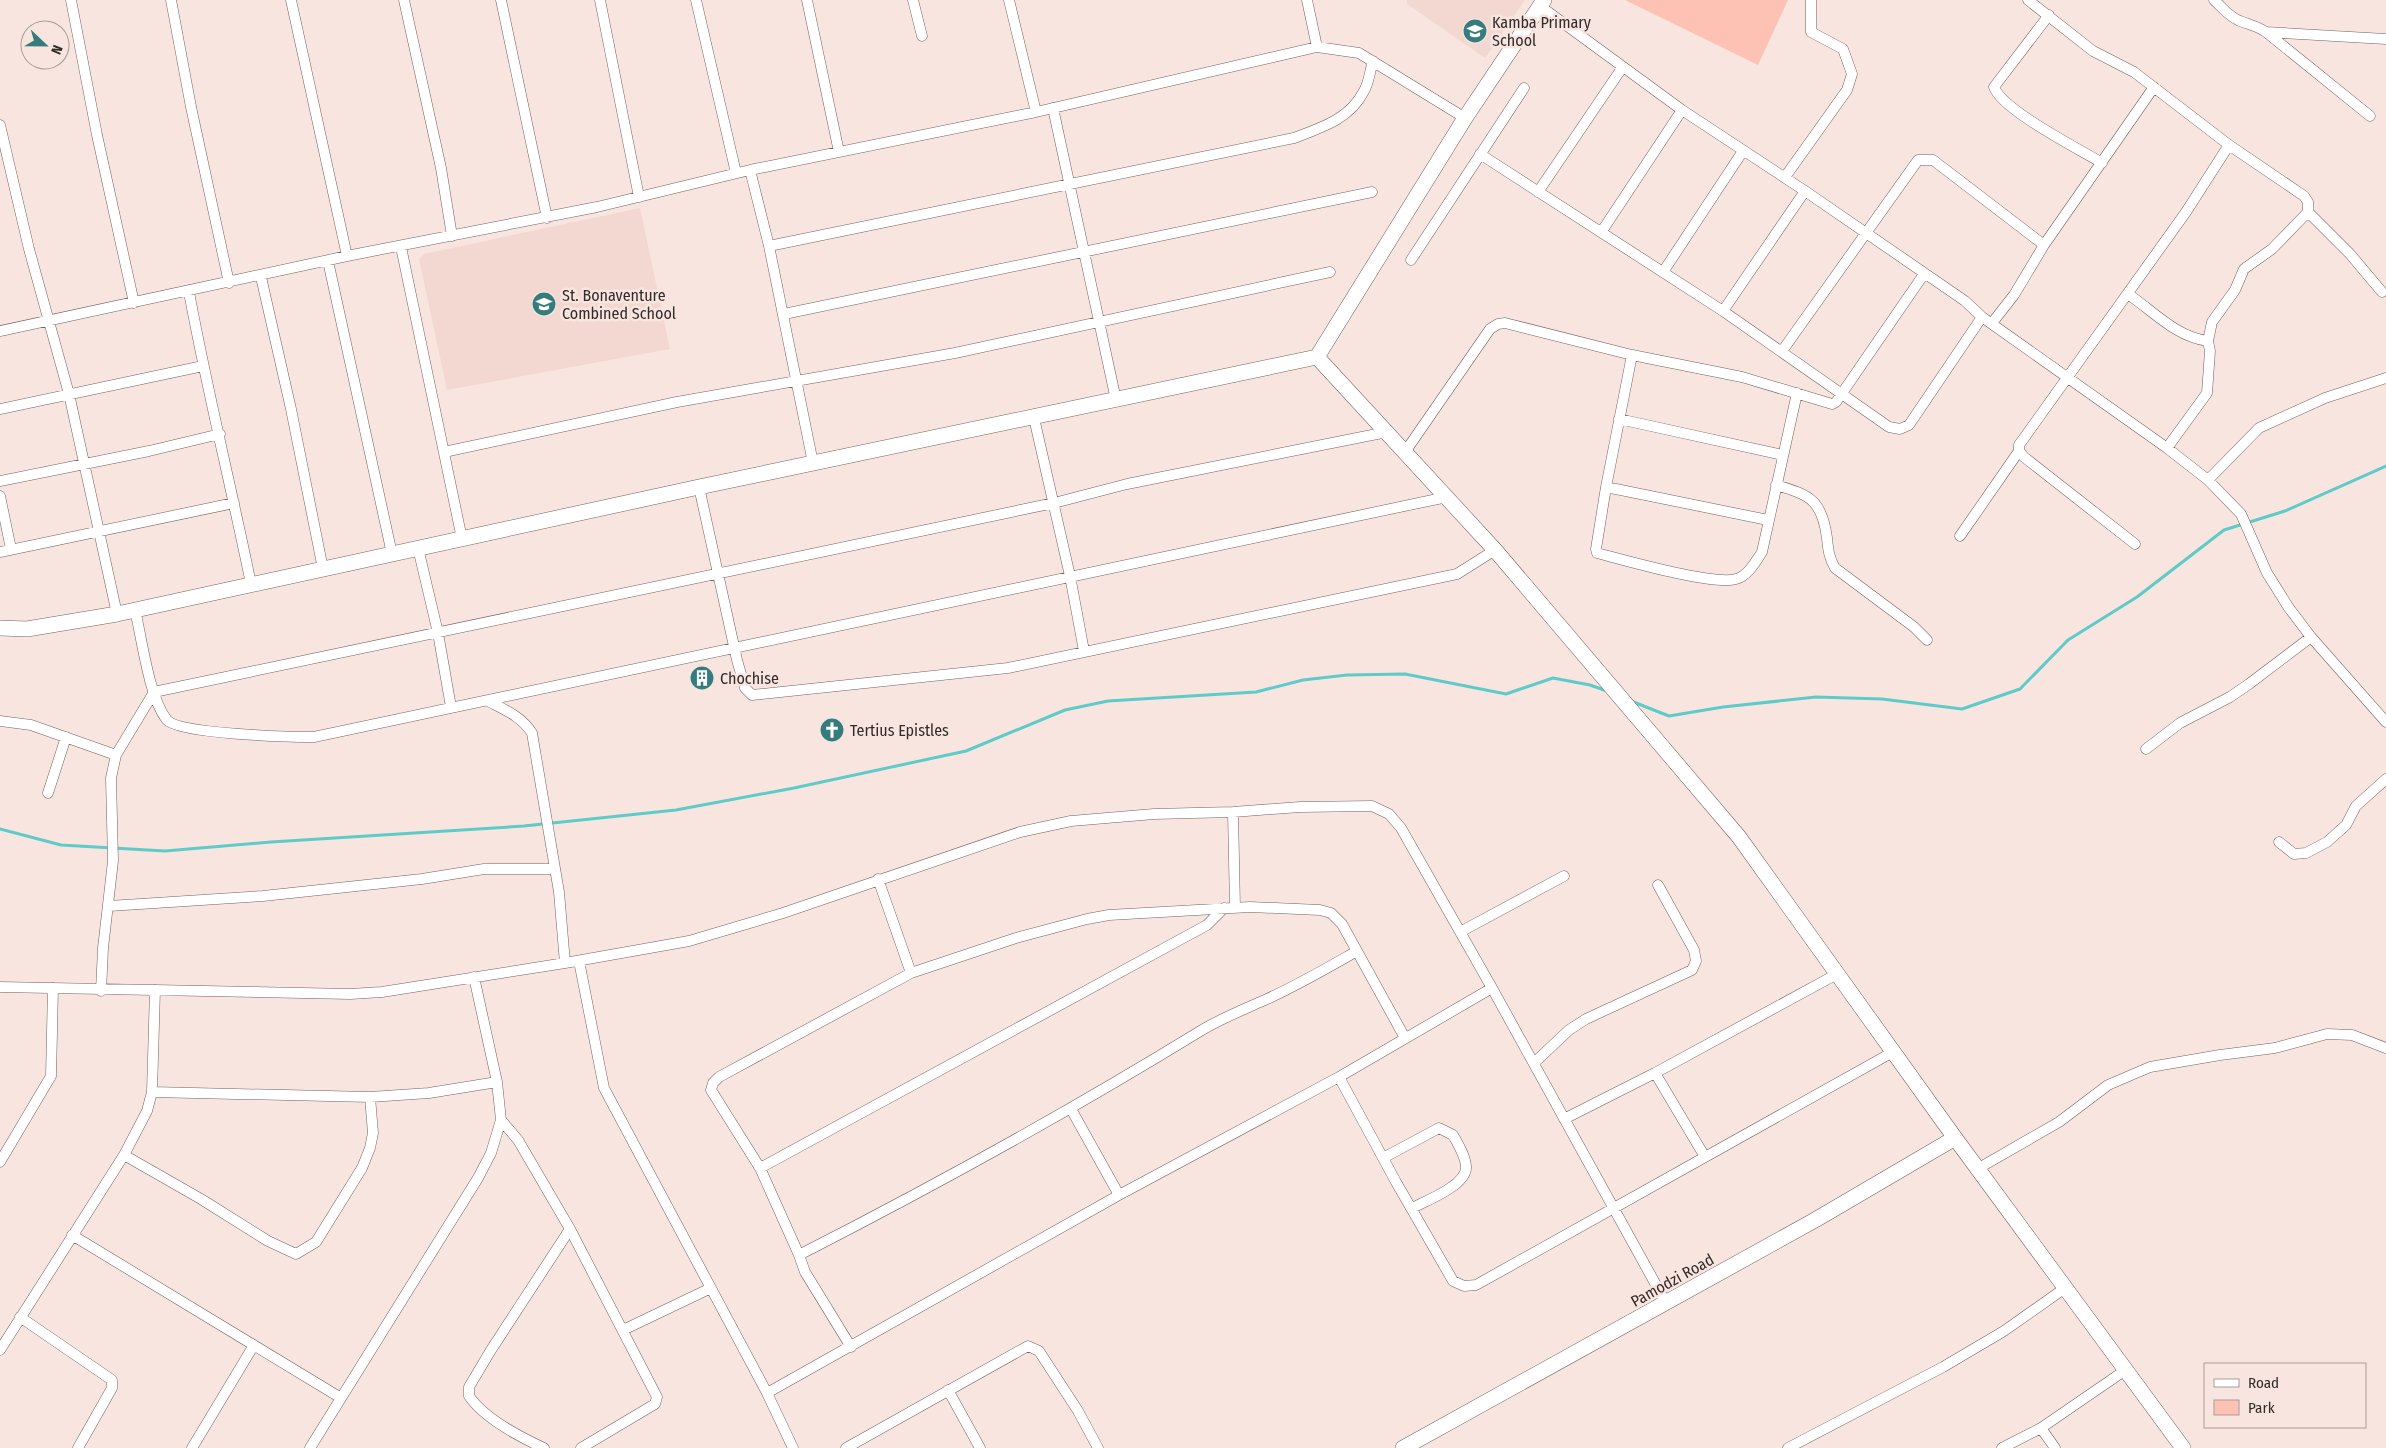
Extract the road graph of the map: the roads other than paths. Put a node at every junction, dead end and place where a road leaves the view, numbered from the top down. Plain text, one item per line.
1 (71, 0) edge
2 (171, 0) edge
3 (291, 0) edge
4 (404, 0) edge
5 (501, 0) edge
6 (600, 0) edge
7 (696, 0) edge
8 (807, 0) edge
9 (913, 0) edge
10 (1009, 0) edge
11 (1306, 0) edge
12 (1811, 0) edge
13 (2028, 0) edge
14 (2214, 0) edge
15 (1542, 3) edge
16 (2049, 15) junction
17 (2266, 32) junction
18 (922, 36) dead end
19 (2386, 39) edge
20 (1317, 47) junction
21 (1372, 61) junction
22 (1622, 68) junction
23 (2154, 87) junction
24 (1524, 88) dead end
25 (1053, 108) junction
26 (1682, 110) junction
27 (1036, 112) junction
28 (2370, 116) dead end
29 (1466, 118) junction
30 (0, 125) edge
31 (2229, 145) junction
32 (1743, 151) junction
33 (839, 152) junction
34 (1480, 154) junction
35 (2102, 163) junction
36 (750, 170) junction
37 (736, 173) junction
38 (1785, 177) junction
39 (1069, 185) junction
40 (1806, 191) junction
41 (1372, 192) dead end
42 (1538, 192) junction
43 (639, 197) junction
44 (2308, 212) junction
45 (546, 218) junction
46 (1602, 231) junction
47 (1866, 231) junction
48 (452, 236) junction
49 (2044, 245) junction
50 (769, 246) junction
51 (401, 248) junction
52 (1084, 252) junction
53 (347, 256) junction
54 (328, 260) junction
55 (1411, 260) dead end
56 (1330, 272) dead end
57 (1663, 272) junction
58 (1924, 274) junction
59 (261, 276) junction
60 (229, 283) junction
61 (189, 292) junction
62 (2382, 292) dead end
63 (2128, 294) junction
64 (134, 302) junction
65 (1723, 311) junction
66 (784, 314) junction
67 (1982, 316) junction
68 (48, 321) junction
69 (1099, 321) junction
70 (1992, 323) junction
71 (0, 331) edge
72 (2208, 341) junction
73 (1782, 351) junction
74 (1632, 355) junction
75 (1317, 357) junction
76 (203, 366) junction
77 (2067, 376) junction
78 (2386, 378) edge
79 (798, 380) junction
80 (1797, 393) junction
81 (1840, 393) junction
82 (70, 394) junction
83 (1116, 400) junction
84 (0, 410) edge
85 (1034, 418) junction
86 (1619, 419) junction
87 (1386, 432) junction
88 (220, 434) junction
89 (2167, 448) junction
90 (2019, 451) junction
91 (444, 452) junction
92 (1405, 452) junction
93 (1783, 455) junction
94 (84, 463) junction
95 (813, 463) junction
96 (2208, 480) junction
97 (0, 481) edge
98 (1776, 485) junction
99 (699, 487) junction
100 (1606, 487) junction
101 (0, 496) edge
102 (1447, 497) junction
103 (1054, 502) junction
104 (234, 503) junction
105 (1768, 520) junction
106 (100, 530) junction
107 (1960, 536) dead end
108 (462, 539) junction
109 (2135, 544) dead end
110 (418, 548) junction
111 (11, 549) junction
112 (1495, 550) junction
113 (0, 552) edge
114 (392, 554) junction
115 (323, 569) junction
116 (717, 573) junction
117 (1070, 576) junction
118 (251, 584) junction
119 (135, 610) junction
120 (117, 614) junction
121 (0, 628) edge
122 (438, 633) junction
123 (2311, 638) junction
124 (1927, 640) dead end
125 (735, 649) junction
126 (1084, 651) junction
127 (154, 692) junction
128 (488, 702) junction
129 (451, 707) junction
130 (0, 721) edge
131 (2386, 722) edge
132 (66, 737) junction
133 (2146, 749) dead end
134 (116, 755) junction
135 (2386, 779) edge
136 (48, 793) dead end
137 (1233, 812) junction
138 (2279, 842) dead end
139 (554, 869) junction
140 (1564, 876) dead end
141 (878, 879) junction
142 (1658, 885) dead end
143 (110, 906) junction
144 (1224, 908) junction
145 (1236, 908) junction
146 (1460, 932) junction
147 (1357, 951) junction
148 (579, 961) junction
149 (565, 964) junction
150 (911, 973) junction
151 (1837, 974) junction
152 (474, 978) junction
153 (0, 987) edge
154 (53, 988) junction
155 (1492, 988) junction
156 (155, 990) junction
157 (101, 991) junction
158 (1405, 1038) junction
159 (2386, 1048) edge
160 (1893, 1052) junction
161 (1534, 1063) junction
162 (1655, 1073) junction
163 (1339, 1077) junction
164 (497, 1082) junction
165 (152, 1092) junction
166 (370, 1096) junction
167 (1071, 1110) junction
168 (1564, 1119) junction
169 (501, 1120) junction
170 (1955, 1138) junction
171 (124, 1155) junction
172 (1705, 1157) junction
173 (1382, 1158) junction
174 (0, 1162) edge
175 (760, 1168) junction
176 (1979, 1168) junction
177 (1119, 1195) junction
178 (1412, 1208) junction
179 (1613, 1208) junction
180 (570, 1229) junction
181 (72, 1235) junction
182 (799, 1255) junction
183 (711, 1288) junction
184 (2065, 1288) junction
185 (1666, 1303) junction
186 (20, 1317) junction
187 (623, 1330) junction
188 (254, 1345) junction
189 (851, 1346) junction
190 (0, 1350) edge
191 (2127, 1369) junction
192 (948, 1390) junction
193 (767, 1393) junction
194 (341, 1398) junction
195 (2041, 1428) junction
196 (865, 1444) edge
197 (78, 1448) edge
198 (192, 1448) edge
199 (310, 1448) edge
200 (544, 1448) edge
201 (582, 1448) edge
202 (793, 1448) edge
203 (846, 1448) edge
204 (980, 1448) edge
205 (1098, 1448) edge
206 (1403, 1448) edge
207 (1788, 1448) edge
208 (2002, 1448) edge
209 (2055, 1448) edge
210 (2183, 1448) edge

1 - 64 street
2 - 60 street
3 - 53 street
4 - 48 street
5 - 45 street
6 - 43 street
7 - 37 street
8 - 33 street
9 - 18 street
10 - 27 street
11 - 20 street
12 - 38 street
13 - 16 street
14 - 17 street
15 - 22 street
15 - 29 street
16 - 23 street
16 - 35 street
17 - 19 street
17 - 28 street
20 - 21 street
20 - 25 street
21 - 29 street
21 - 39 street
22 - 26 street
22 - 42 street
23 - 31 street
23 - 35 street
24 - 34 street
25 - 27 street
25 - 39 street
26 - 32 street
26 - 46 street
27 - 33 street
29 - 75 street
30 - 68 street
31 - 44 street
31 - 63 street
32 - 38 street
32 - 57 street
33 - 36 street
34 - 42 street
34 - 55 street
35 - 49 street
36 - 37 street
36 - 50 street
37 - 43 street
38 - 40 street
39 - 50 street
39 - 52 street
40 - 47 street
40 - 65 street
41 - 52 street
42 - 46 street
43 - 45 street
44 - 62 street
44 - 72 street
45 - 48 street
46 - 57 street
47 - 49 street
47 - 58 street
47 - 73 street
48 - 51 street
49 - 70 street
50 - 66 street
51 - 53 street
51 - 91 street
52 - 66 street
52 - 69 street
53 - 54 street
54 - 59 street
54 - 114 street
56 - 69 street
57 - 65 street
58 - 67 street
58 - 81 street
59 - 60 street
59 - 115 street
60 - 61 street
61 - 64 street
61 - 76 street
63 - 72 street
63 - 77 street
64 - 68 street
65 - 73 street
66 - 79 street
67 - 70 street
67 - 81 street
68 - 71 street
68 - 82 street
69 - 79 street
69 - 83 street
70 - 77 street
72 - 89 street
73 - 81 street
74 - 80 street
74 - 86 street
74 - 92 street
75 - 83 street
75 - 87 street
76 - 82 street
76 - 88 street
77 - 89 street
77 - 90 street
78 - 96 street
79 - 91 street
79 - 95 street
80 - 81 street
80 - 93 street
82 - 84 street
82 - 94 street
83 - 85 street
85 - 95 street
85 - 103 street
86 - 93 street
86 - 100 street
87 - 92 street
87 - 103 street
88 - 94 street
88 - 104 street
89 - 96 street
90 - 107 street
90 - 109 street
91 - 108 street
92 - 102 street
93 - 98 street
94 - 97 street
94 - 106 street
95 - 99 street
96 - 123 street
98 - 105 street
98 - 124 street
99 - 108 street
99 - 116 street
100 - 105 street
100 - 105 street
101 - 111 street
102 - 112 street
102 - 117 street
103 - 116 street
103 - 117 street
104 - 106 street
104 - 118 street
106 - 111 street
106 - 120 street
108 - 110 street
110 - 114 street
110 - 122 street
111 - 113 street
112 - 126 street
112 - 151 street
114 - 115 street
115 - 118 street
116 - 122 street
116 - 125 street
117 - 125 street
117 - 126 street
118 - 119 street
119 - 120 street
119 - 127 street
120 - 121 street
122 - 127 street
122 - 129 street
123 - 131 street
123 - 133 street
125 - 126 street
125 - 128 street
127 - 129 street
127 - 134 street
128 - 129 street
128 - 139 street
130 - 132 street
132 - 134 street
132 - 136 street
134 - 143 street
135 - 138 street
137 - 141 street
137 - 145 street
137 - 146 street
139 - 143 street
139 - 149 street
140 - 146 street
141 - 148 street
141 - 150 street
142 - 161 street
143 - 157 street
144 - 145 street
144 - 150 street
144 - 175 street
145 - 147 street
146 - 155 street
147 - 158 street
147 - 167 street
148 - 149 street
148 - 183 street
149 - 152 street
150 - 175 street
151 - 160 street
151 - 162 street
152 - 156 street
152 - 164 street
153 - 154 street
154 - 157 street
154 - 174 street
155 - 158 street
155 - 161 street
156 - 157 street
156 - 165 street
158 - 163 street
159 - 176 street
160 - 170 street
160 - 172 street
161 - 168 street
162 - 168 street
162 - 172 street
163 - 173 street
163 - 177 street
164 - 166 street
164 - 169 street
165 - 166 street
165 - 171 street
166 - 171 street
167 - 177 street
167 - 182 street
168 - 179 street
169 - 180 street
169 - 194 street
170 - 176 street
170 - 185 street, Pamodzi Road
171 - 181 street
172 - 179 street
173 - 178 street
173 - 178 street
175 - 182 street
176 - 184 street
177 - 189 street
178 - 179 street
179 - 185 street
180 - 187 street
180 - 200 street
181 - 186 street
181 - 188 street
182 - 189 street
183 - 187 street
183 - 193 street
184 - 191 street
184 - 207 street
185 - 206 street, Pamodzi Road
186 - 190 street
186 - 197 street
187 - 201 street
188 - 194 street
188 - 198 street
189 - 193 street
191 - 195 street
191 - 210 street
192 - 196 street
192 - 204 street
192 - 205 street
193 - 202 street
194 - 199 street
195 - 208 street
195 - 209 street
196 - 203 street

